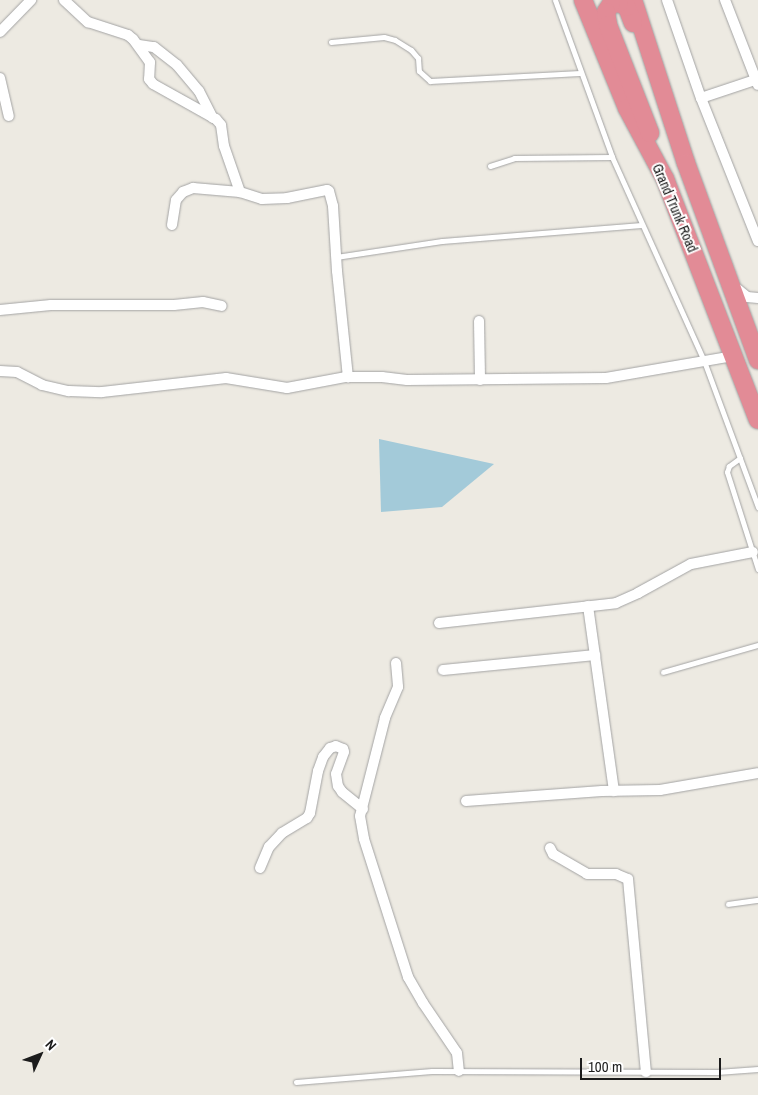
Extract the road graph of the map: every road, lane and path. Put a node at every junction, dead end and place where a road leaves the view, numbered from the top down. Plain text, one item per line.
1 (31, 0) edge
2 (64, 0) edge
3 (555, 0) edge
4 (583, 0) edge
5 (633, 0) edge
6 (667, 0) edge
7 (725, 0) edge
8 (0, 32) edge
9 (330, 42) dead end
10 (139, 45) junction
11 (580, 73) junction
12 (0, 78) edge
13 (757, 81) edge
14 (701, 98) junction
15 (8, 116) dead end
16 (213, 118) junction
17 (612, 157) junction
18 (686, 163) junction
19 (490, 166) dead end
20 (665, 178) junction
21 (240, 192) junction
22 (172, 225) dead end
23 (641, 225) junction
24 (758, 241) edge
25 (336, 257) junction
26 (729, 282) junction
27 (758, 298) edge
28 (222, 306) dead end
29 (0, 310) edge
30 (479, 322) dead end
31 (757, 353) edge
32 (734, 356) junction
33 (704, 362) junction
34 (0, 371) edge
35 (348, 377) junction
36 (480, 380) junction
37 (758, 420) edge
38 (740, 458) junction
39 (758, 507) edge
40 (753, 552) junction
41 (758, 569) edge
42 (588, 606) junction
43 (439, 623) dead end
44 (758, 645) edge
45 (595, 655) junction
46 (396, 663) dead end
47 (443, 670) dead end
48 (664, 672) dead end
49 (758, 774) edge
50 (614, 791) junction
51 (466, 801) dead end
52 (363, 809) junction
53 (550, 848) dead end
54 (260, 868) dead end
55 (758, 900) edge
56 (728, 904) dead end
57 (758, 1069) edge
58 (458, 1071) junction
59 (646, 1072) junction
60 (296, 1082) dead end

1 - 8 street
2 - 10 street
3 - 11 lane
4 - 20 highway, Grand Trunk Road
5 - 18 highway, Grand Trunk Road
6 - 14 street
7 - 13 street
9 - 11 lane
10 - 16 street
10 - 16 street
11 - 17 lane
12 - 15 street
13 - 14 street
14 - 24 street
16 - 21 street
17 - 19 lane
17 - 23 lane
18 - 20 highway
18 - 26 highway, Grand Trunk Road
20 - 32 highway, Grand Trunk Road
21 - 22 street
21 - 25 street
23 - 25 lane
23 - 33 lane
25 - 35 street
26 - 27 street
26 - 31 highway, Grand Trunk Road
28 - 29 street
30 - 36 street
32 - 33 street
32 - 37 highway, Grand Trunk Road
33 - 36 street
33 - 38 lane
34 - 35 street
35 - 36 street
38 - 39 lane
38 - 40 lane
40 - 41 lane
40 - 42 street
42 - 43 street
42 - 45 street
44 - 48 lane
45 - 47 street
45 - 50 street
46 - 52 street
49 - 50 street
50 - 51 street
52 - 54 street
52 - 58 street
53 - 59 street
55 - 56 lane
57 - 59 lane
58 - 59 lane
58 - 60 lane

